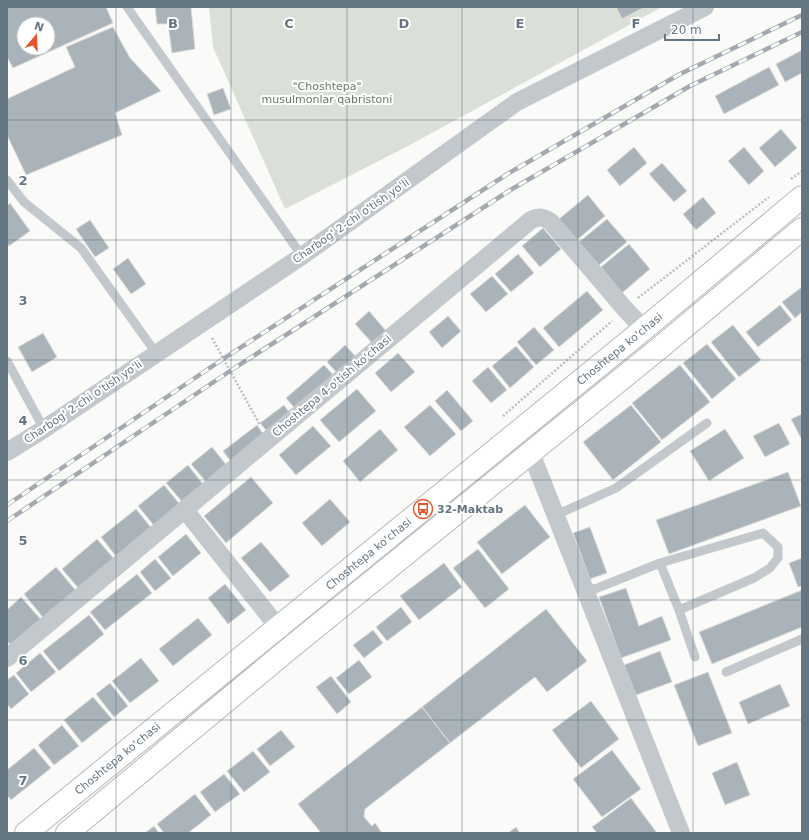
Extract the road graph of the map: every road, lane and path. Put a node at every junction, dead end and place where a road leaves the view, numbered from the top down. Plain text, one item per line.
1 (127, 7) edge
2 (705, 7) edge
3 (802, 170) edge
4 (7, 180) edge
5 (796, 188) edge
6 (772, 194) dead end
7 (802, 229) edge
8 (302, 256) junction
9 (625, 309) junction
10 (203, 322) junction
11 (644, 329) junction
12 (156, 353) junction
13 (7, 361) edge
14 (707, 423) dead end
15 (44, 429) junction
16 (268, 440) junction
17 (7, 452) edge
18 (532, 453) junction
19 (184, 510) junction
20 (556, 515) junction
21 (660, 563) junction
22 (584, 586) junction
23 (679, 610) junction
24 (278, 627) junction
25 (802, 639) edge
26 (695, 657) dead end
27 (7, 658) edge
28 (726, 672) dead end
29 (132, 746) junction
30 (150, 764) junction
31 (26, 833) edge
32 (67, 833) edge
33 (681, 833) edge

1 - 8 lane
2 - 8 street, Charbog' 2-chi o'tish yo'li
3 - 5 path
4 - 12 lane
5 - 11 main road, Choshtepa ko'chasi
6 - 9 path
7 - 18 main road
8 - 10 street, Charbog' 2-chi o'tish yo'li
9 - 11 street, Choshtepa 4-o'tish ko'chasi
9 - 16 street, Choshtepa 4-o'tish ko'chasi
10 - 12 street, Charbog' 2-chi o'tish yo'li
10 - 16 path
11 - 24 main road, Choshtepa ko'chasi
12 - 15 street, Charbog' 2-chi o'tish yo'li
13 - 15 lane
14 - 20 lane
15 - 17 street, Charbog' 2-chi o'tish yo'li
16 - 19 street, Choshtepa 4-o'tish ko'chasi
18 - 20 street
18 - 30 main road
19 - 24 street
19 - 27 street, Choshtepa 4-o'tish ko'chasi
20 - 22 street
21 - 22 lane
21 - 23 lane
21 - 23 lane
22 - 33 street
23 - 26 lane
24 - 29 main road, Choshtepa ko'chasi
25 - 28 lane
29 - 30 main road
29 - 31 main road, Choshtepa ko'chasi
30 - 32 main road

